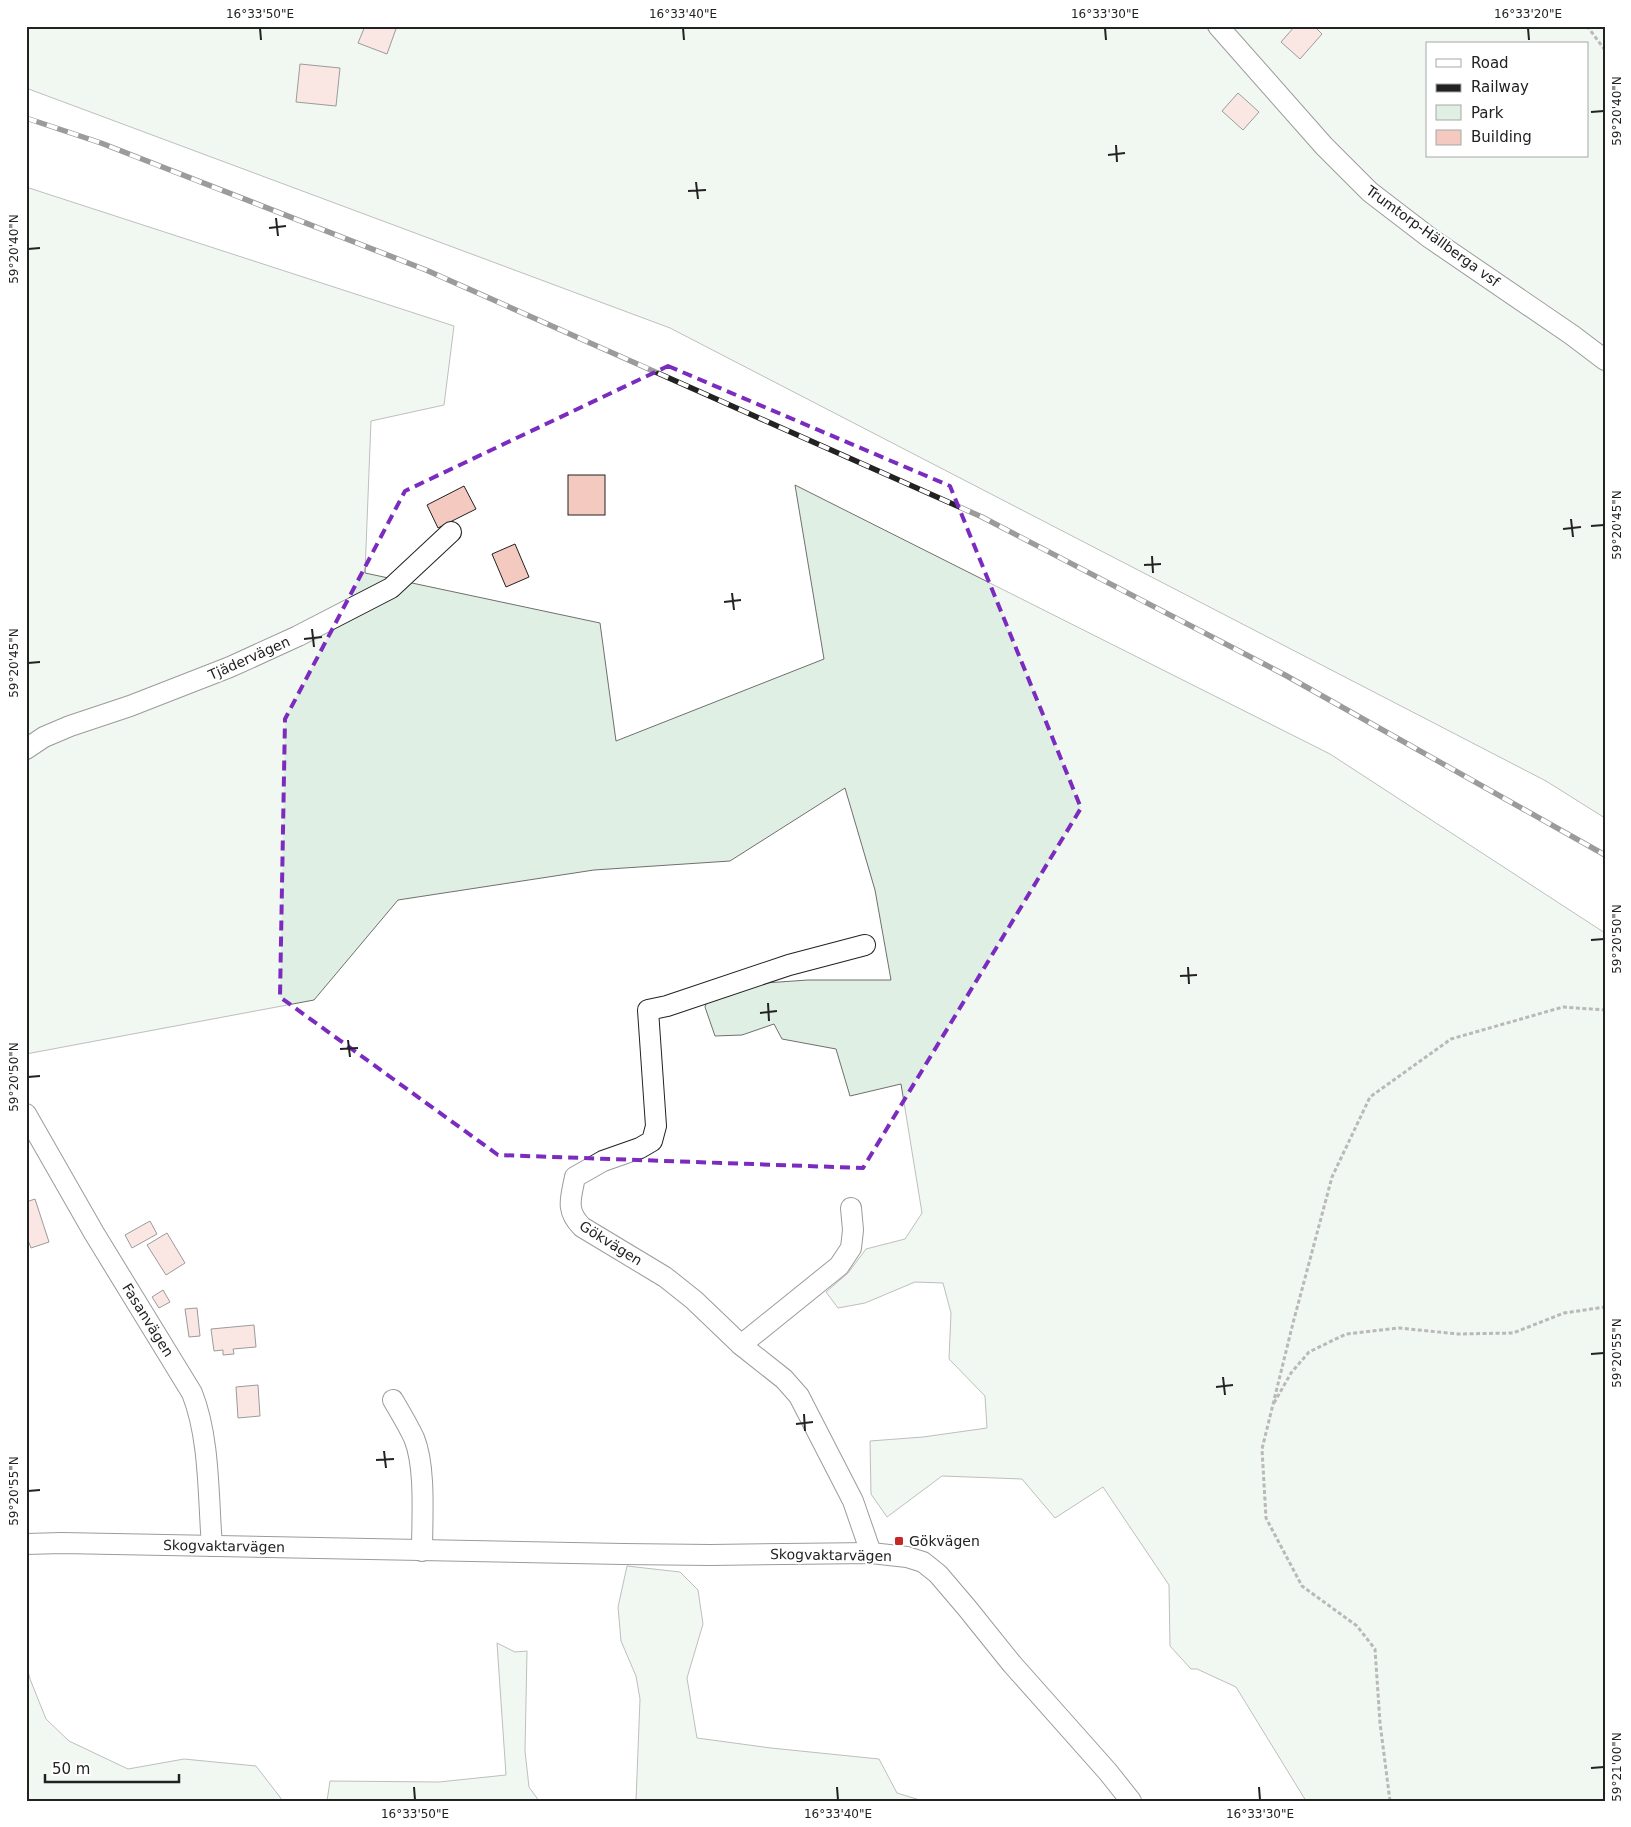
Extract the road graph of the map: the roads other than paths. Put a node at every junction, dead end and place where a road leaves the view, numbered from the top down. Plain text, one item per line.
1 (1218, 26) edge
2 (1605, 360) edge
3 (452, 532) dead end
4 (26, 749) edge
5 (865, 945) dead end
6 (26, 1114) edge
7 (851, 1208) dead end
8 (741, 1345) junction
9 (393, 1400) dead end
10 (26, 1544) edge
11 (212, 1546) junction
12 (422, 1551) junction
13 (870, 1553) junction
14 (1131, 1801) edge

1 - 2 street, Trumtorp-Hällberga vsf
3 - 4 street, Tjädervägen
5 - 8 street, Gökvägen
6 - 11 street, Fasanvägen
7 - 8 street
8 - 13 street, Gökvägen
9 - 12 street
10 - 11 street, Skogvaktarvägen
11 - 12 street, Skogvaktarvägen
12 - 13 street, Skogvaktarvägen
13 - 14 street, Skogvaktarvägen

